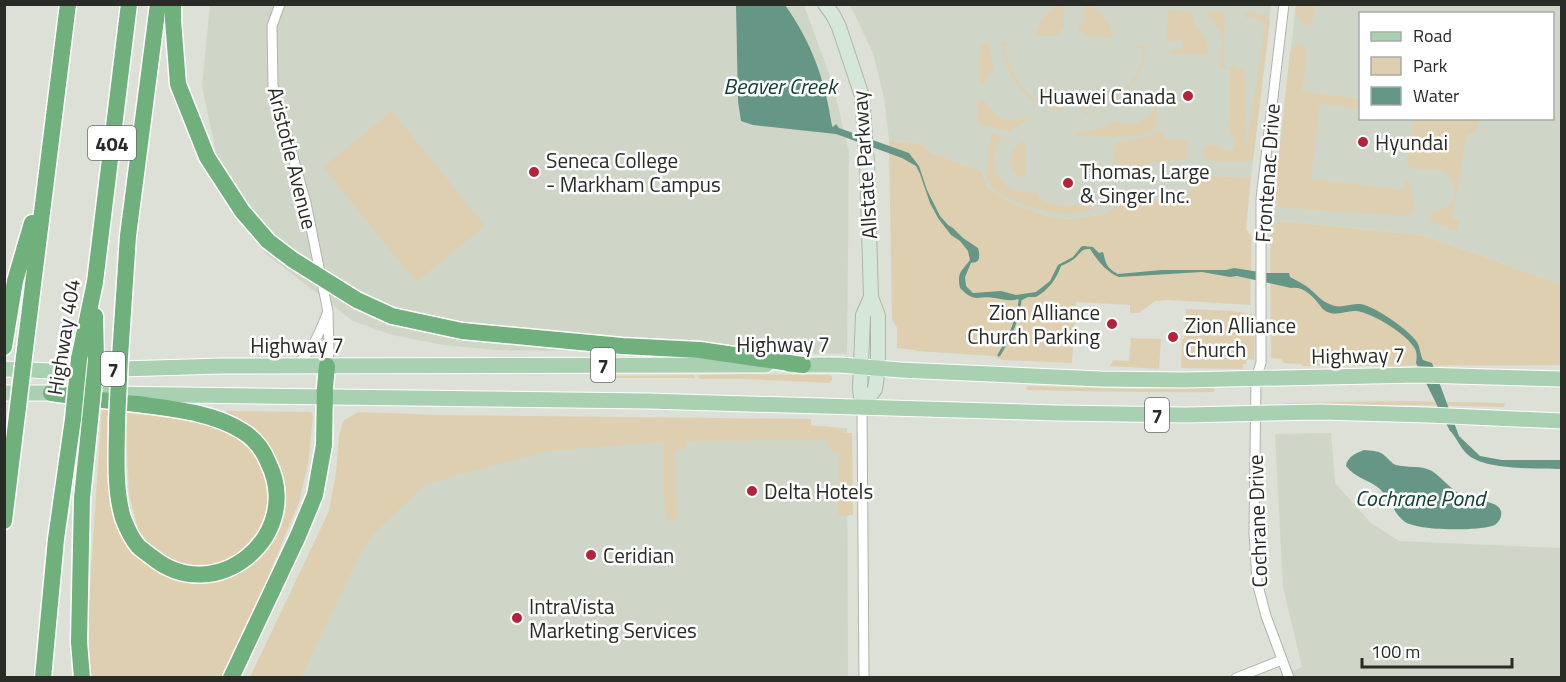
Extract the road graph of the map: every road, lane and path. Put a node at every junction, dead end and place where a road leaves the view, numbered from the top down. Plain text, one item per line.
1 (68, 4) edge
2 (129, 4) edge
3 (158, 4) edge
4 (173, 4) edge
5 (280, 4) edge
6 (825, 4) edge
7 (1284, 4) edge
8 (46, 170) junction
9 (871, 297) junction
10 (328, 312) junction
11 (4, 347) edge
12 (88, 359) junction
13 (803, 365) junction
14 (294, 366) junction
15 (327, 366) junction
16 (861, 366) junction
17 (878, 368) junction
18 (4, 369) edge
19 (1256, 378) junction
20 (1562, 379) edge
21 (4, 393) edge
22 (51, 393) junction
23 (325, 396) junction
24 (862, 407) junction
25 (1255, 414) junction
26 (1562, 421) edge
27 (4, 521) edge
28 (1282, 660) junction
29 (43, 678) edge
30 (82, 678) edge
31 (231, 678) edge
32 (864, 678) edge
33 (1236, 678) edge
34 (1289, 678) edge

1 - 8 highway, Highway 404
2 - 12 highway, Highway 404 / 404
3 - 22 highway, bridge
4 - 13 highway, bridge
5 - 10 street, Aristotle Avenue
6 - 9 street, Allstate Parkway
7 - 19 street, Frontenac Drive
8 - 11 highway
8 - 27 highway, Highway 404, bridge
9 - 16 street, Allstate Parkway
9 - 17 street, Allstate Parkway
10 - 14 street
10 - 15 street, Aristotle Avenue
12 - 29 highway, Highway 404, bridge
12 - 30 highway, bridge
13 - 15 main road, Highway 7 / 7
13 - 16 main road, Highway 7 / 7
14 - 15 main road, Highway 7 / 7
14 - 18 main road, Highway 7 / 7
15 - 23 highway
16 - 17 main road, Highway 7 / 7
16 - 24 street, Allstate Parkway
17 - 19 main road, Highway 7 / 7
17 - 24 street, Allstate Parkway
19 - 20 main road, Highway 7 / 7
19 - 25 street, Frontenac Drive
21 - 22 main road, 7
22 - 23 main road, 7
23 - 24 main road, 7
23 - 31 highway
24 - 25 main road, 7
24 - 32 street
25 - 26 main road, 7
25 - 28 street, Cochrane Drive
28 - 33 street
28 - 34 street, Cochrane Drive

